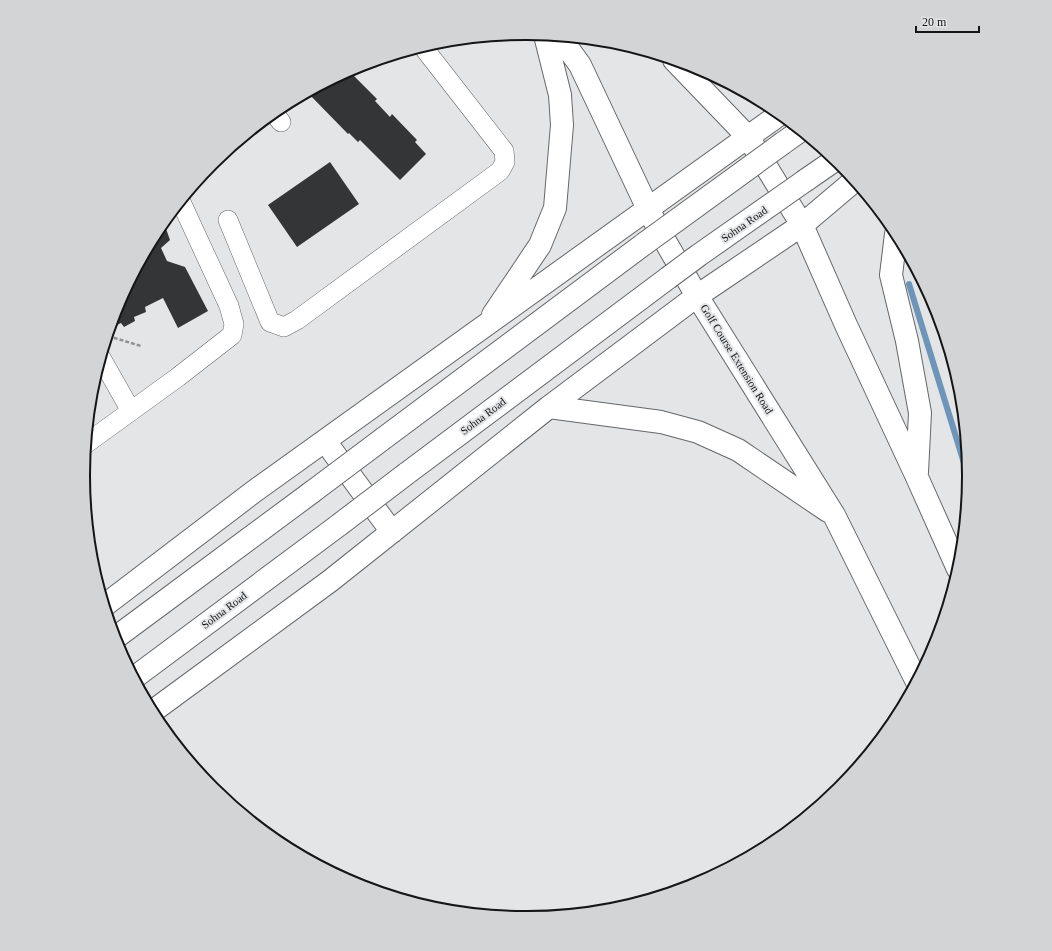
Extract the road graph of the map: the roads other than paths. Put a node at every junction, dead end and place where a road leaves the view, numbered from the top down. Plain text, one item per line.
1 (546, 41) edge
2 (564, 42) edge
3 (426, 52) edge
4 (683, 69) edge
5 (775, 118) edge
6 (748, 137) junction
7 (791, 137) edge
8 (830, 164) edge
9 (850, 185) edge
10 (183, 206) edge
11 (648, 209) junction
12 (228, 220) dead end
13 (802, 225) junction
14 (895, 245) edge
15 (697, 296) junction
16 (484, 328) junction
17 (105, 364) edge
18 (549, 407) junction
19 (131, 411) junction
20 (92, 440) edge
21 (325, 441) junction
22 (916, 475) junction
23 (834, 515) junction
24 (392, 532) junction
25 (953, 558) edge
26 (110, 602) edge
27 (121, 634) edge
28 (139, 674) edge
29 (913, 675) edge
30 (158, 707) edge

1 - 16 main road
2 - 11 main road, Golf Course Extension Road
3 - 12 street
4 - 6 main road
5 - 6 main road
6 - 11 main road
6 - 13 main road
7 - 27 main road, bridge
8 - 28 main road, Sohna Road, bridge
9 - 13 main road
10 - 19 street
11 - 15 main road, Golf Course Extension Road
11 - 16 main road
13 - 15 main road
13 - 22 main road
14 - 22 main road
15 - 18 main road
15 - 23 main road, Golf Course Extension Road
16 - 21 main road
17 - 19 street
18 - 23 main road
18 - 24 main road
19 - 20 street
21 - 24 main road
21 - 26 main road
22 - 25 main road
23 - 29 main road, Golf Course Extension Road
24 - 30 main road

